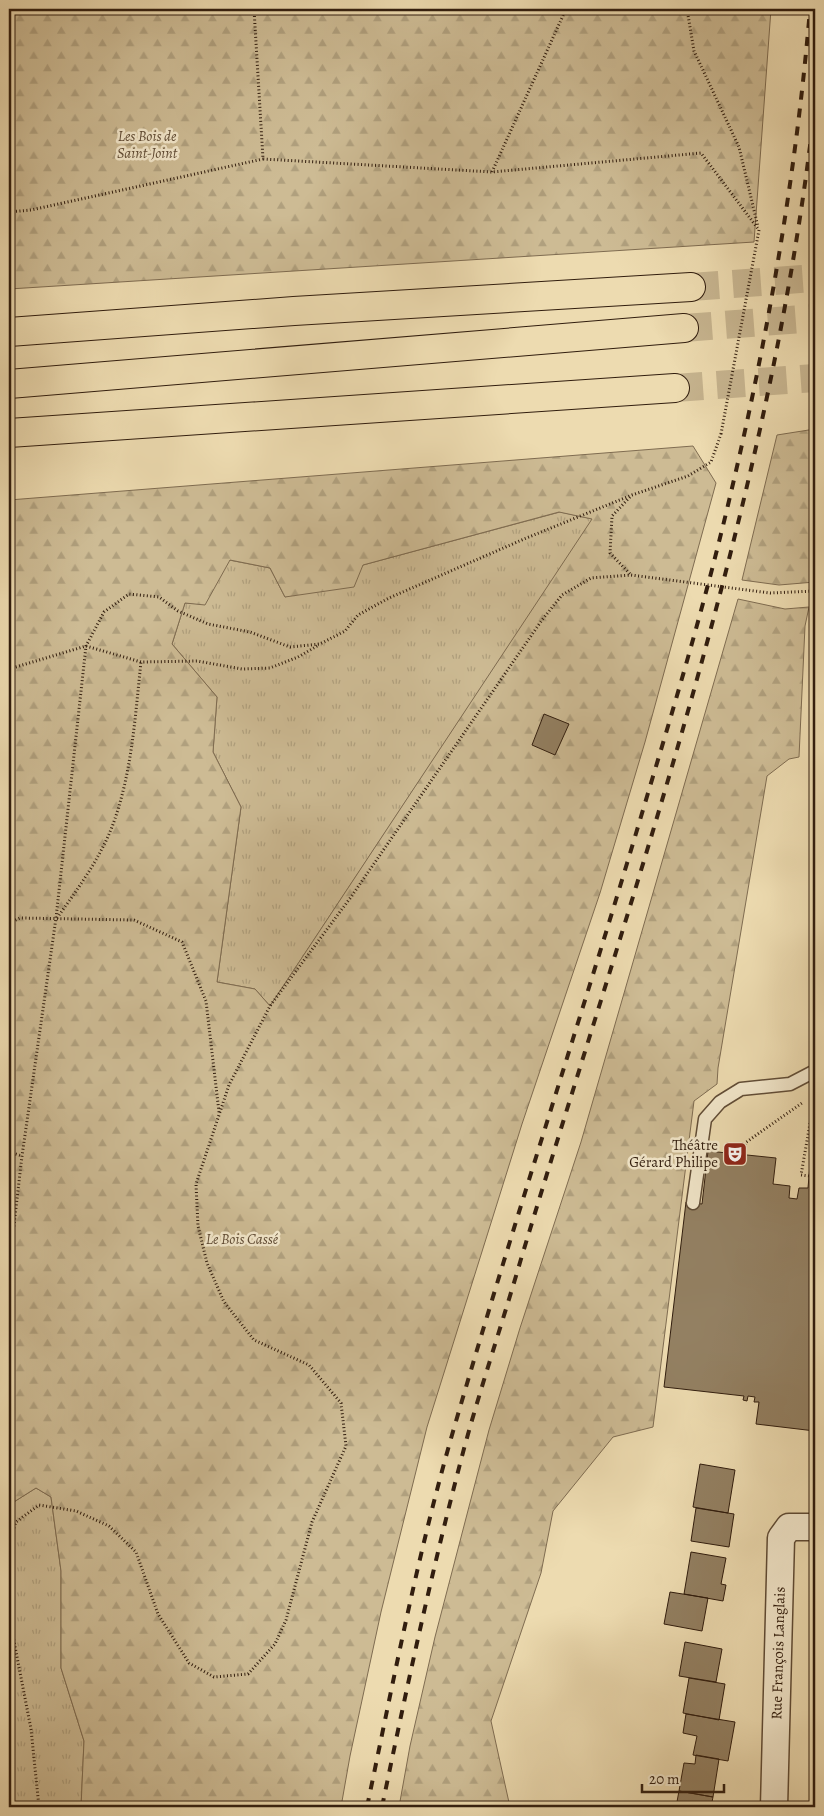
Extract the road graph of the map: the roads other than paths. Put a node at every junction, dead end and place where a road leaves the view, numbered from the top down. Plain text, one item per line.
1 (691, 287) tunnel mouth
2 (684, 328) tunnel mouth
3 (9, 332) edge
4 (9, 384) edge
5 (675, 388) tunnel mouth
6 (9, 433) edge
7 (815, 1071) edge
8 (693, 1203) dead end
9 (815, 1527) edge
10 (774, 1807) edge

1 - 3 highway
2 - 4 highway
5 - 6 highway
7 - 8 lane
9 - 10 street, Rue François Langlais

